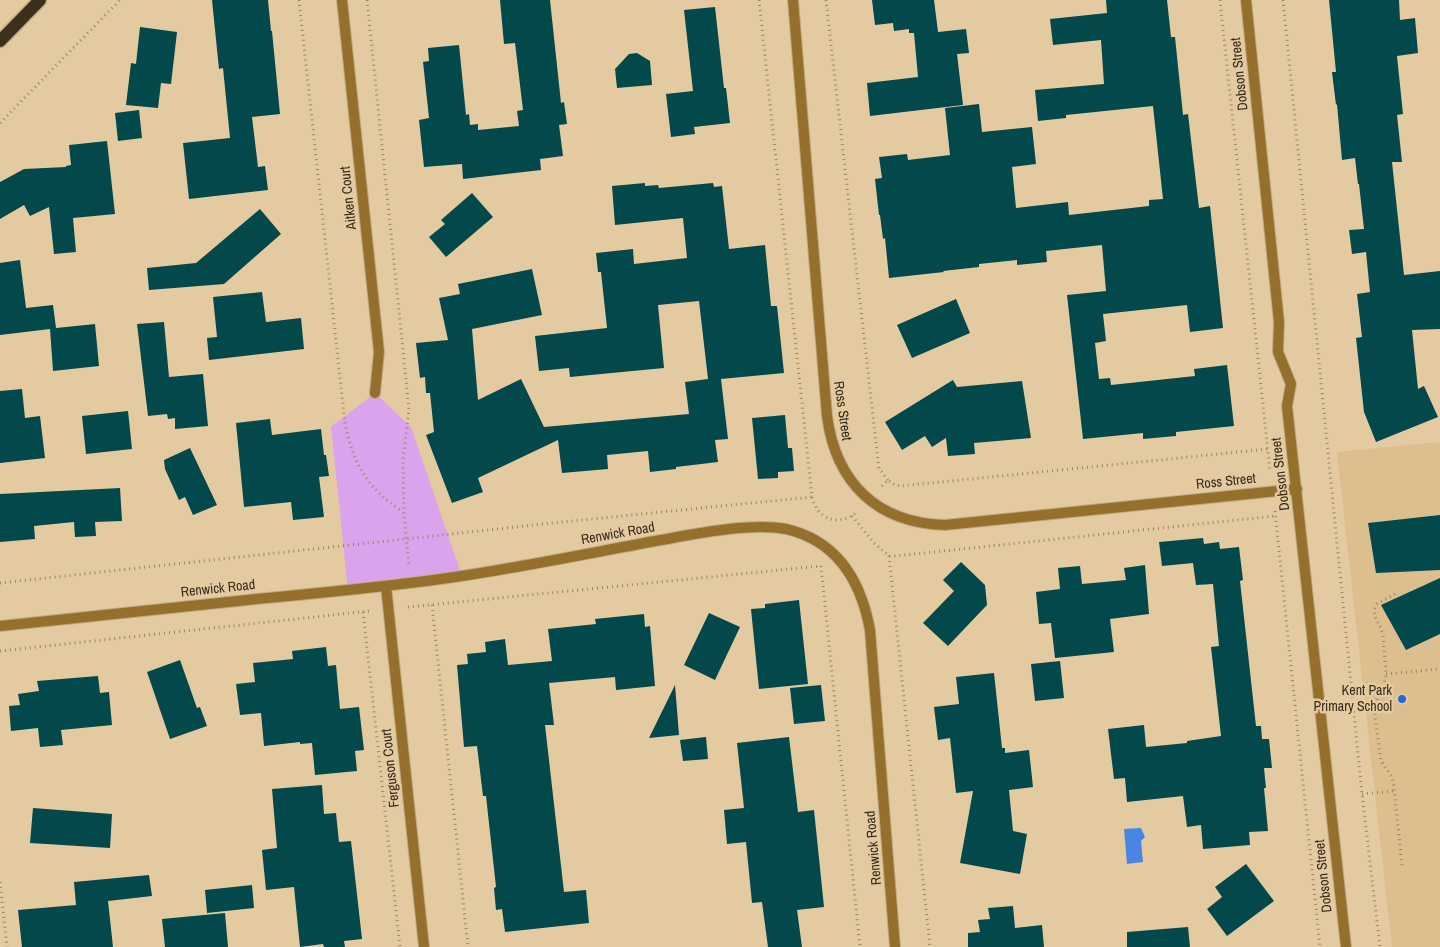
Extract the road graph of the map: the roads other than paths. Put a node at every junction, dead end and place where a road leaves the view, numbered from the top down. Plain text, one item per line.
1 (40, 0) edge
2 (342, 0) edge
3 (793, 0) edge
4 (1246, 0) edge
5 (0, 41) edge
6 (375, 393) dead end
7 (1297, 489) junction
8 (386, 586) junction
9 (0, 626) edge
10 (424, 947) edge
11 (895, 947) edge
12 (1346, 947) edge

1 - 5 main road
2 - 6 street, Aitken Court
3 - 7 street, Ross Street
4 - 7 street, Dobson Street
7 - 12 street, Dobson Street
8 - 9 street, Renwick Road
8 - 10 street, Ferguson Court
8 - 11 street, Renwick Road

